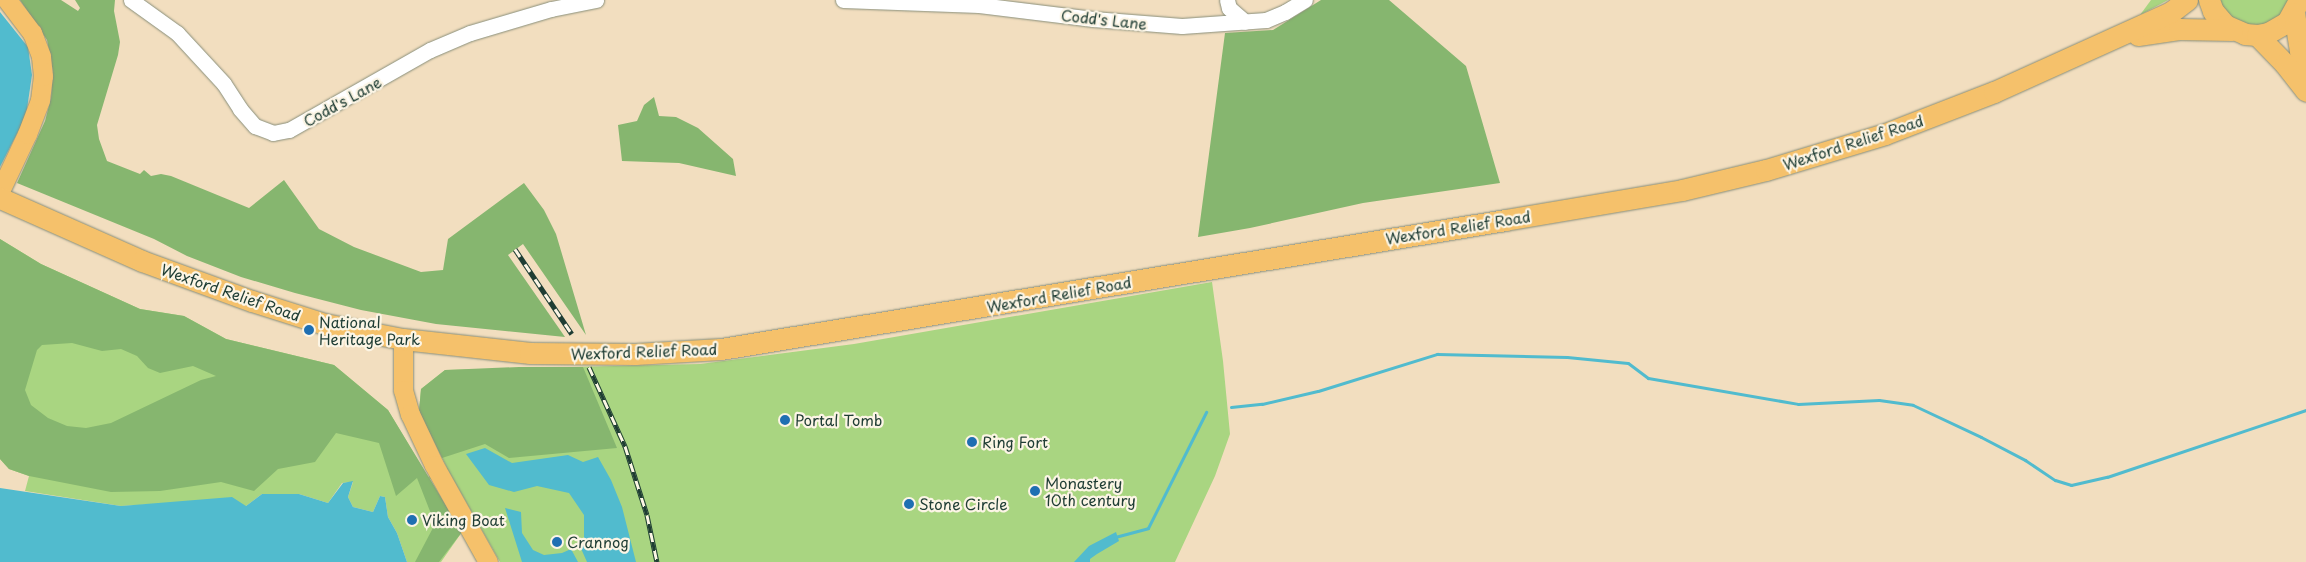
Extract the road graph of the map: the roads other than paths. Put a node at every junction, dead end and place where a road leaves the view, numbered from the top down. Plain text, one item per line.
1 (7, 0) edge
2 (131, 0) edge
3 (596, 0) edge
4 (843, 0) edge
5 (1227, 0) edge
6 (1305, 0) edge
7 (2187, 0) edge
8 (2209, 0) edge
9 (2297, 6) edge
10 (1244, 22) junction
11 (2232, 30) junction
12 (2257, 35) junction
13 (2113, 38) junction
14 (2306, 71) edge
15 (2306, 91) edge
16 (0, 191) edge
17 (0, 198) edge
18 (402, 339) junction
19 (488, 562) edge

1 - 16 main road
2 - 3 street, Codd's Lane
4 - 10 street, Codd's Lane
5 - 10 street
6 - 10 street, Codd's Lane
7 - 13 highway, Wexford Relief Road
8 - 11 highway
9 - 12 highway
9 - 14 highway
11 - 12 highway, Wexford Relief Road
11 - 13 highway, Wexford Relief Road
12 - 15 highway
13 - 18 highway, Wexford Relief Road
17 - 18 highway, Wexford Relief Road
18 - 19 main road

